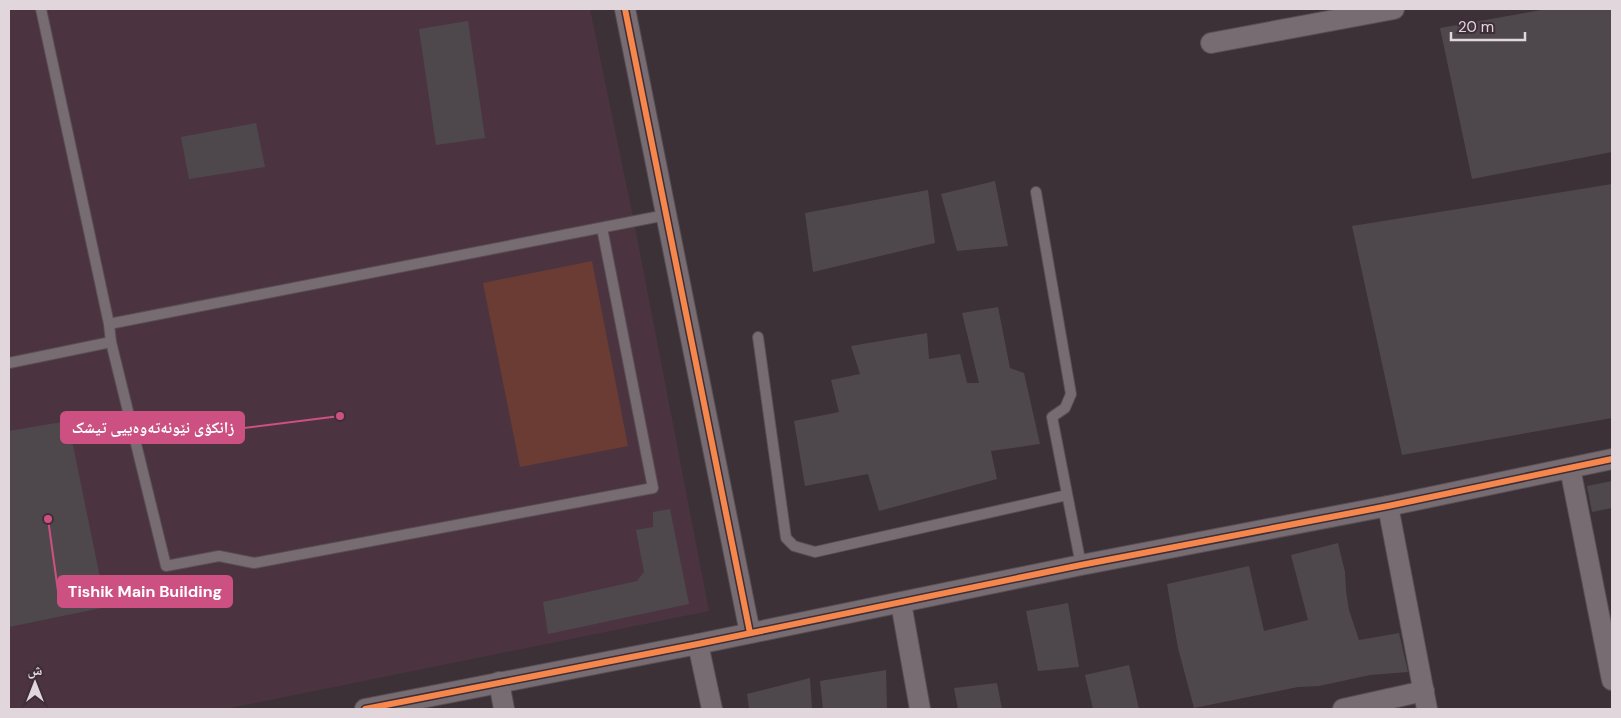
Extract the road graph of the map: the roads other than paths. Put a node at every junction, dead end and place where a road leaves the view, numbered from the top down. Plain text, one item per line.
1 (41, 9) edge
2 (625, 9) edge
3 (1394, 9) edge
4 (1211, 44) dead end
5 (1036, 192) dead end
6 (666, 215) junction
7 (602, 228) junction
8 (108, 324) junction
9 (758, 337) dead end
10 (111, 342) junction
11 (9, 363) edge
12 (1612, 459) edge
13 (1570, 468) junction
14 (1067, 496) junction
15 (1388, 506) junction
16 (1081, 565) junction
17 (901, 603) junction
18 (750, 634) junction
19 (698, 644) junction
20 (1612, 680) edge
21 (499, 682) junction
22 (1426, 700) edge
23 (365, 709) edge
24 (504, 709) edge
25 (712, 709) edge
26 (920, 709) edge
27 (1342, 709) edge

1 - 8 lane
2 - 6 street
3 - 4 street
5 - 14 lane
6 - 7 lane
6 - 18 street
7 - 8 lane
7 - 10 lane
8 - 10 lane
9 - 14 lane
10 - 11 lane
12 - 13 street
13 - 15 street
13 - 20 street
14 - 16 lane
15 - 16 street
15 - 22 street
16 - 17 street
17 - 18 street
17 - 26 street
18 - 19 street
19 - 21 street
19 - 25 street
21 - 23 street
21 - 24 street
22 - 27 street

